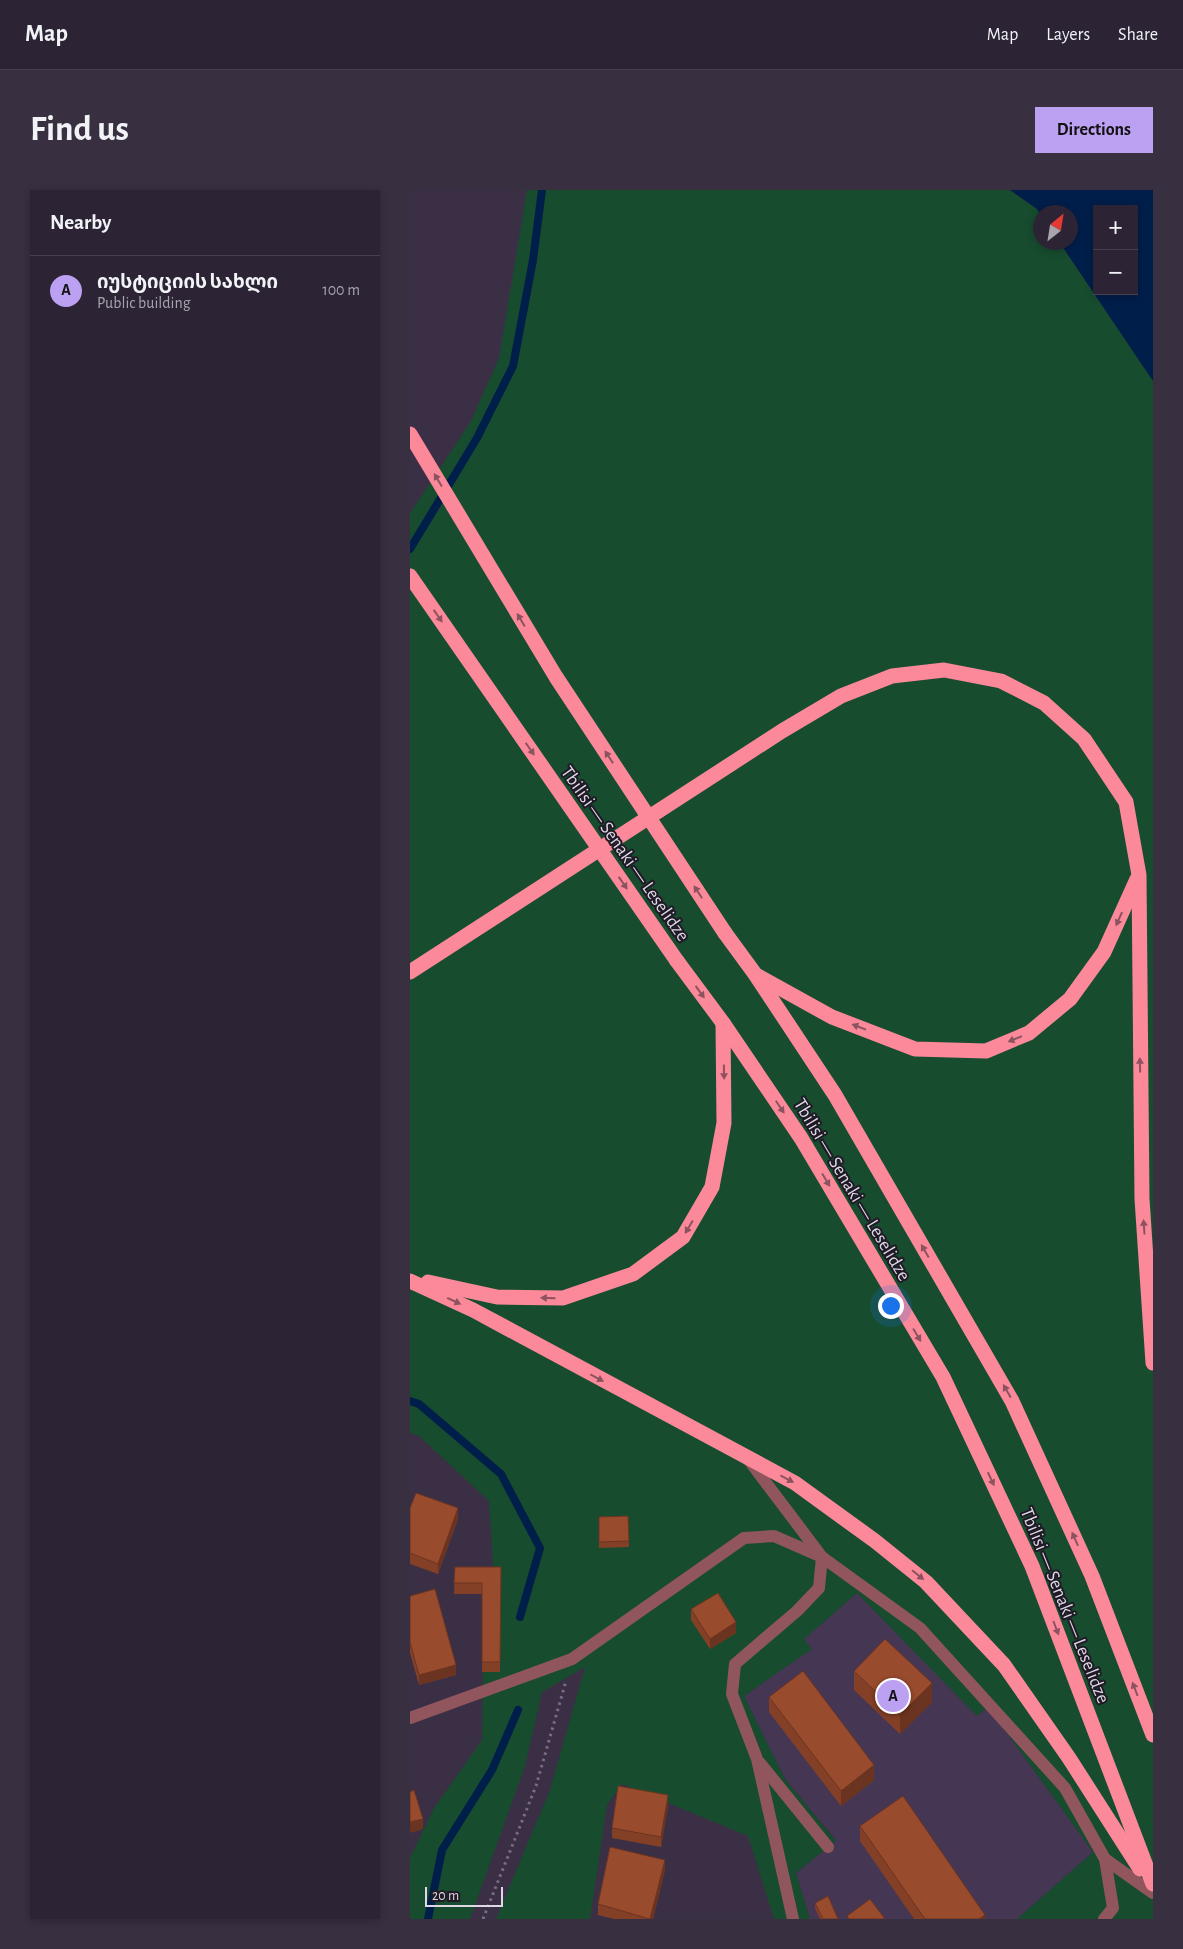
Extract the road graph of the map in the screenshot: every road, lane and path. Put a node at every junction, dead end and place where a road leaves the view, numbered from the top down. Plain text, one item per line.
1 (410, 434) edge
2 (410, 576) edge
3 (1139, 875) junction
4 (410, 972) edge
5 (755, 974) junction
6 (723, 1023) junction
7 (410, 1279) edge
8 (1153, 1363) edge
9 (747, 1457) junction
10 (822, 1557) junction
11 (572, 1659) junction
12 (410, 1718) edge
13 (1153, 1735) edge
14 (757, 1759) junction
15 (828, 1847) dead end
16 (1105, 1859) junction
17 (1153, 1884) edge
18 (1153, 1889) edge
19 (1153, 1893) edge
20 (483, 1919) edge
21 (793, 1919) edge
22 (1104, 1919) edge

5 -> 1 highway, Tbilisi — Senaki — Leselidze, bridge
2 -> 6 highway, Tbilisi — Senaki — Leselidze, bridge
3 - 4 highway
3 -> 5 highway
8 -> 3 highway
13 -> 5 highway, Tbilisi — Senaki — Leselidze
6 -> 7 highway
6 -> 17 highway, Tbilisi — Senaki — Leselidze
7 -> 9 highway
9 - 10 street
9 -> 18 highway
10 - 11 street
10 - 14 street
10 - 16 street
11 - 12 street
11 - 20 path
14 - 15 street
14 - 21 street
16 - 19 street
16 - 22 street

